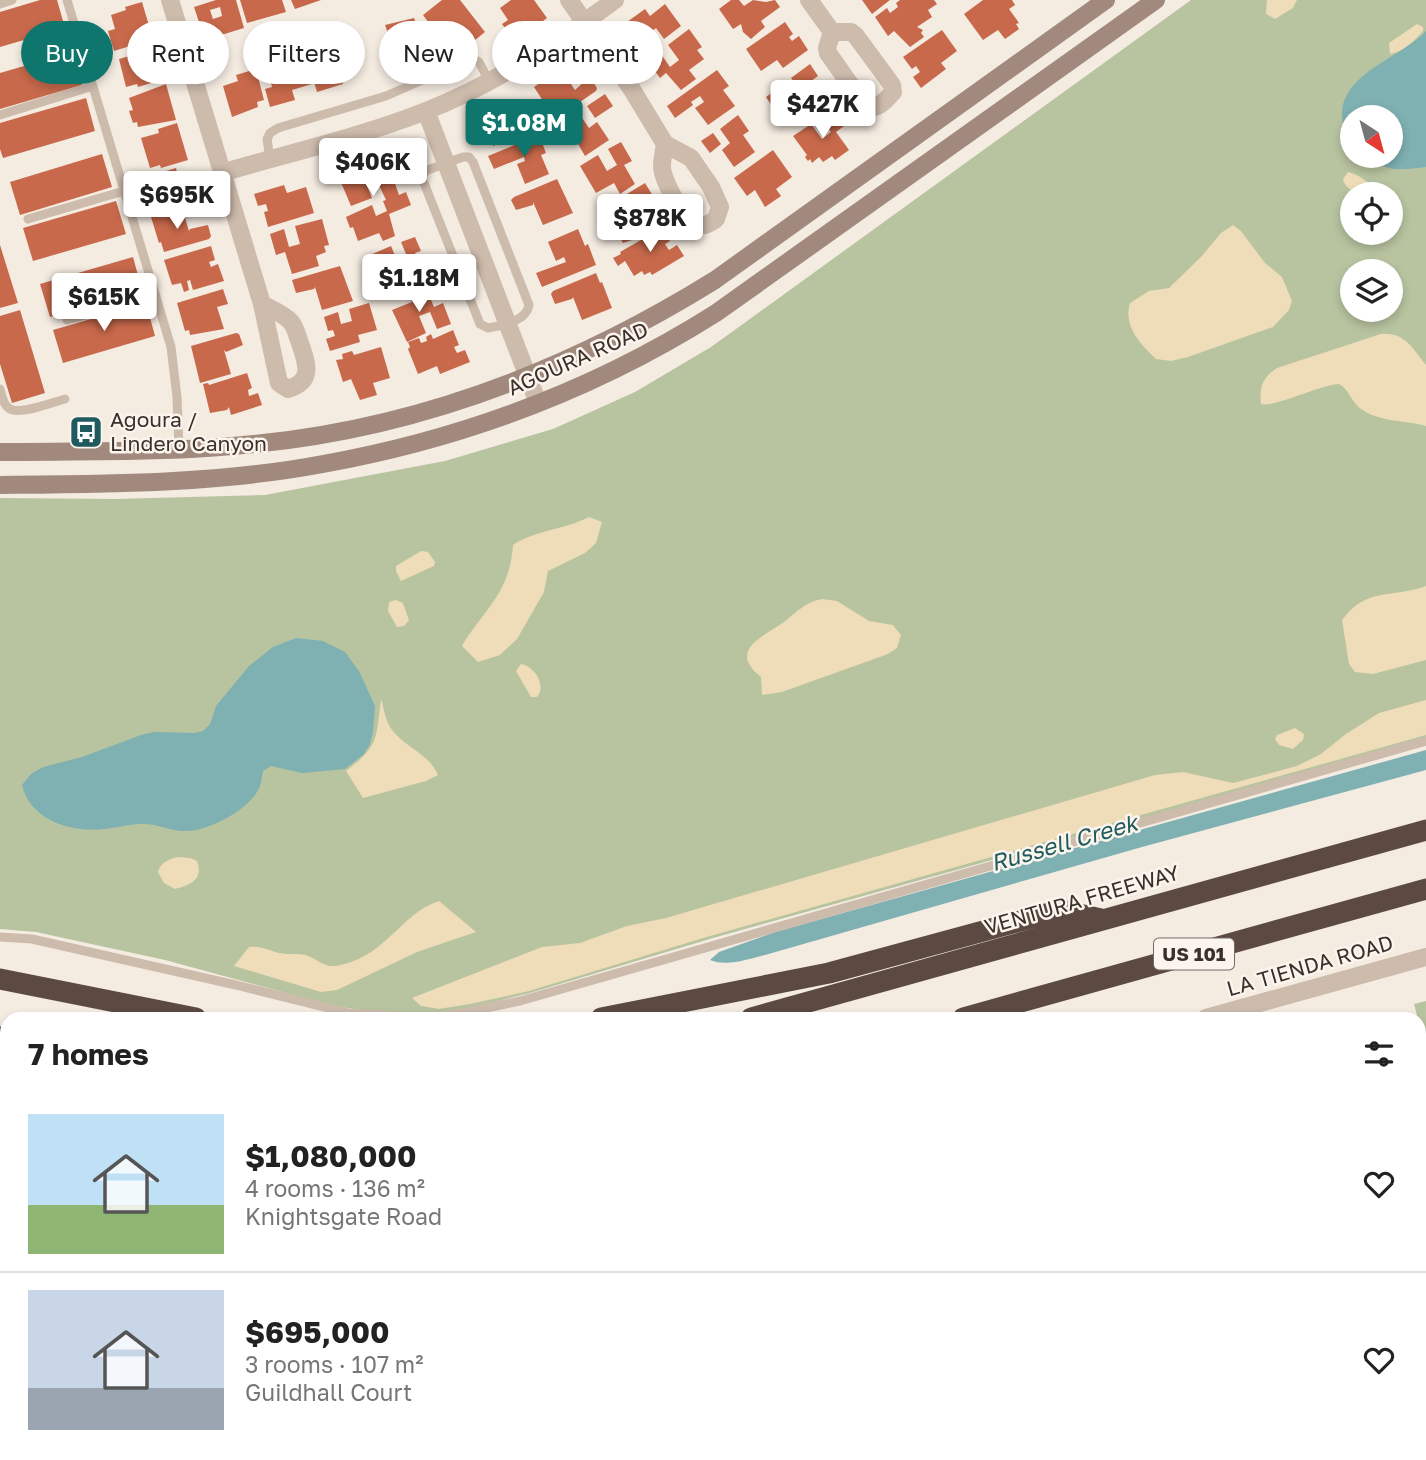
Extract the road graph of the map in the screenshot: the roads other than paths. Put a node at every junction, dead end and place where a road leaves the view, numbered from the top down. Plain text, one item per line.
1 (12, 0) edge
2 (66, 0) edge
3 (170, 0) edge
4 (569, 0) edge
5 (615, 0) edge
6 (809, 0) edge
7 (1106, 0) edge
8 (1156, 0) edge
9 (0, 4) edge
10 (583, 21) edge
11 (585, 21) edge
12 (832, 32) dead end
13 (492, 79) edge
14 (489, 81) junction
15 (628, 84) edge
16 (93, 86) junction
17 (426, 111) junction
18 (0, 115) edge
19 (665, 144) dead end
20 (270, 159) junction
21 (445, 162) junction
22 (221, 173) junction
23 (124, 191) junction
24 (28, 219) dead end
25 (156, 296) junction
26 (262, 304) dead end
27 (68, 320) dead end
28 (509, 323) junction
29 (529, 377) junction
30 (0, 389) edge
31 (65, 399) dead end
32 (538, 403) junction
33 (179, 450) junction
34 (0, 452) edge
35 (180, 481) junction
36 (0, 485) edge
37 (1426, 741) edge
38 (1426, 830) edge
39 (1426, 889) edge
40 (1103, 920) junction
41 (0, 937) edge
42 (1426, 957) edge
43 (0, 979) edge
44 (166, 1012) edge
45 (344, 1012) edge
46 (468, 1012) edge
47 (631, 1012) edge
48 (773, 1012) edge
49 (985, 1012) edge
50 (1228, 1012) edge

1 - 9 lane
2 - 16 lane
3 - 22 street
4 - 10 street
5 - 11 street
6 - 12 street
7 - 29 main road, AGOURA ROAD
8 - 32 main road, AGOURA ROAD
13 - 14 street
14 - 17 street
14 - 20 lane
15 - 19 street
16 - 18 lane
16 - 23 lane
17 - 20 street
17 - 21 street
20 - 22 street
21 - 28 street
21 - 28 lane
21 - 28 lane
22 - 26 street
23 - 24 lane
23 - 25 lane
25 - 27 lane
25 - 33 lane
28 - 29 street
29 - 32 street
29 - 33 main road, AGOURA ROAD
30 - 31 lane
32 - 35 main road, AGOURA ROAD
33 - 34 main road, AGOURA ROAD
33 - 35 main road
35 - 36 main road, AGOURA ROAD
37 - 46 lane
38 - 40 highway, VENTURA FREEWAY
39 - 49 highway, US 101
40 - 47 highway
40 - 48 highway, VENTURA FREEWAY
41 - 45 lane
42 - 50 street, LA TIENDA ROAD
43 - 44 highway

